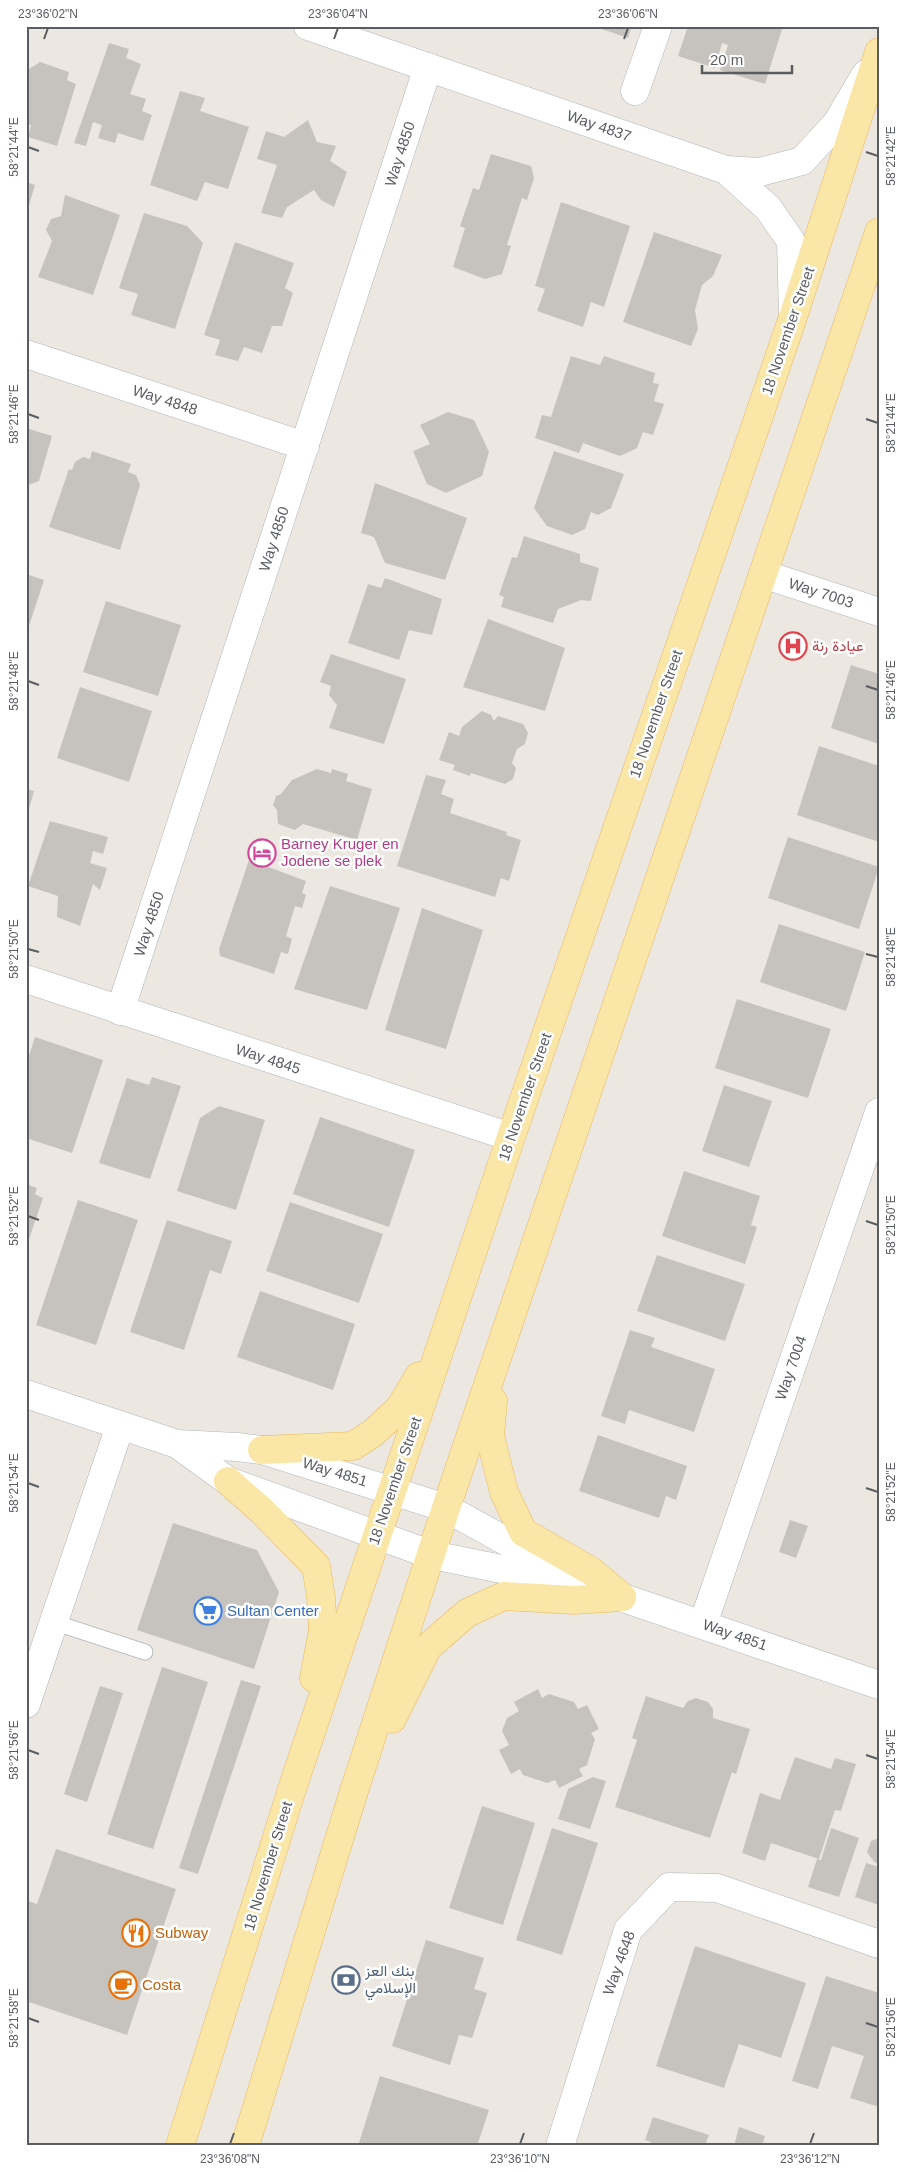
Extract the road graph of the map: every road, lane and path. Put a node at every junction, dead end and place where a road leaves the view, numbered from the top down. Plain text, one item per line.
1 (308, 26) edge
2 (658, 26) edge
3 (878, 54) edge
4 (428, 67) junction
5 (635, 91) dead end
6 (726, 170) junction
7 (879, 232) edge
8 (793, 317) junction
9 (26, 354) edge
10 (305, 446) junction
11 (763, 574) junction
12 (879, 612) edge
13 (26, 979) edge
14 (120, 1011) junction
15 (879, 1112) edge
16 (511, 1136) junction
17 (466, 1270) junction
18 (498, 1355) junction
19 (26, 1394) edge
20 (120, 1426) junction
21 (177, 1444) junction
22 (262, 1450) junction
23 (228, 1481) junction
24 (392, 1490) junction
25 (446, 1508) junction
26 (377, 1536) junction
27 (432, 1555) junction
28 (591, 1587) junction
29 (622, 1597) junction
30 (53, 1622) junction
31 (703, 1624) junction
32 (145, 1652) dead end
33 (879, 1685) edge
34 (26, 1704) edge
35 (293, 1786) junction
36 (354, 1791) junction
37 (879, 1944) edge
38 (180, 2146) edge
39 (245, 2146) edge
40 (560, 2146) edge

1 - 4 street, Way 4837
2 - 5 street
3 - 6 street
3 - 8 main road, 18 November Street
4 - 6 street, Way 4837
4 - 10 street, Way 4850
6 - 8 street, Way 4837
7 - 11 main road
8 - 16 main road, 18 November Street
9 - 10 street, Way 4848
10 - 14 street, Way 4850
11 - 12 street, Way 7003
11 - 18 main road
13 - 14 street, Way 4845
14 - 16 street, Way 4845
15 - 31 street, Way 7004
16 - 17 main road, 18 November Street
17 - 22 main road
17 - 24 main road, 18 November Street
18 - 25 main road
18 - 29 main road
19 - 20 street, Way 4851
20 - 21 street, Way 4851
20 - 30 street
21 - 22 street, Way 4851
21 - 23 street, Way 4851
22 - 24 street, Way 4851
23 - 26 street, Way 4851
23 - 35 main road
24 - 25 street, Way 4851
24 - 26 main road, 18 November Street
25 - 27 main road
25 - 28 street, Way 4851
26 - 27 street, Way 4851
26 - 35 main road, 18 November Street
27 - 28 street, Way 4851
27 - 36 main road
28 - 29 street, Way 4851
29 - 31 street, Way 4851
29 - 36 main road
30 - 32 lane
30 - 34 street
31 - 33 street, Way 4851
35 - 38 main road, 18 November Street
36 - 39 main road
37 - 40 street, Way 4648

